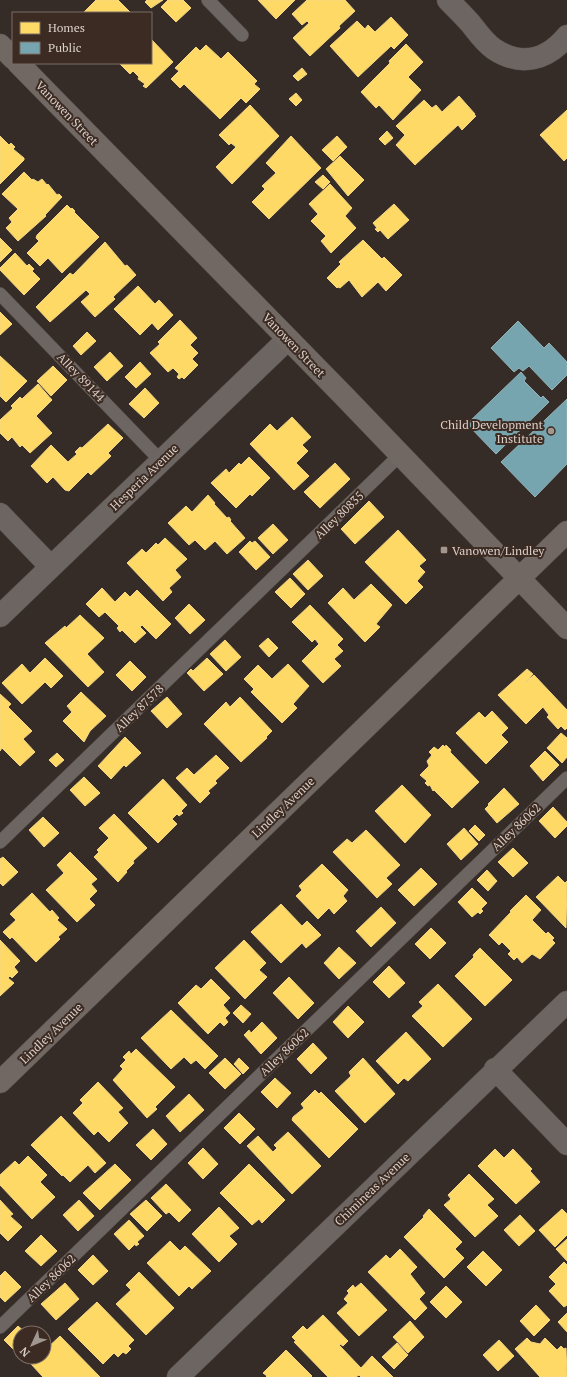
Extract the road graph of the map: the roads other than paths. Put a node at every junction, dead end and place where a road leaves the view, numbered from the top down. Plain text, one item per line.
1 (208, 0) edge
2 (448, 0) edge
3 (242, 35) dead end
4 (567, 36) edge
5 (0, 45) edge
6 (12, 57) edge
7 (19, 64) edge
8 (0, 294) edge
9 (288, 339) junction
10 (400, 456) junction
11 (161, 460) junction
12 (0, 514) edge
13 (567, 532) edge
14 (51, 567) junction
15 (278, 574) joint
16 (520, 578) junction
17 (0, 616) edge
18 (567, 628) edge
19 (567, 778) edge
20 (0, 842) edge
21 (567, 1002) edge
22 (495, 1069) junction
23 (0, 1082) edge
24 (567, 1144) edge
25 (0, 1327) edge
26 (178, 1377) edge

1 - 3 lane
2 - 4 street
5 - 6 main road
7 - 9 main road, Vanowen Street
8 - 11 lane, Alley 89144
9 - 10 main road, Vanowen Street
9 - 11 street, Hesperia Avenue
10 - 15 lane, Alley 80835
10 - 16 main road, Vanowen Street
11 - 14 street, Hesperia Avenue
12 - 14 street
13 - 16 main road, Lindley Avenue
14 - 17 street, Hesperia Avenue
15 - 20 lane, Alley 87578
16 - 18 main road, Vanowen Street
16 - 23 main road, Lindley Avenue
19 - 25 lane, Alley 86062
21 - 22 street, Chimineas Avenue
22 - 24 street
22 - 26 street, Chimineas Avenue

